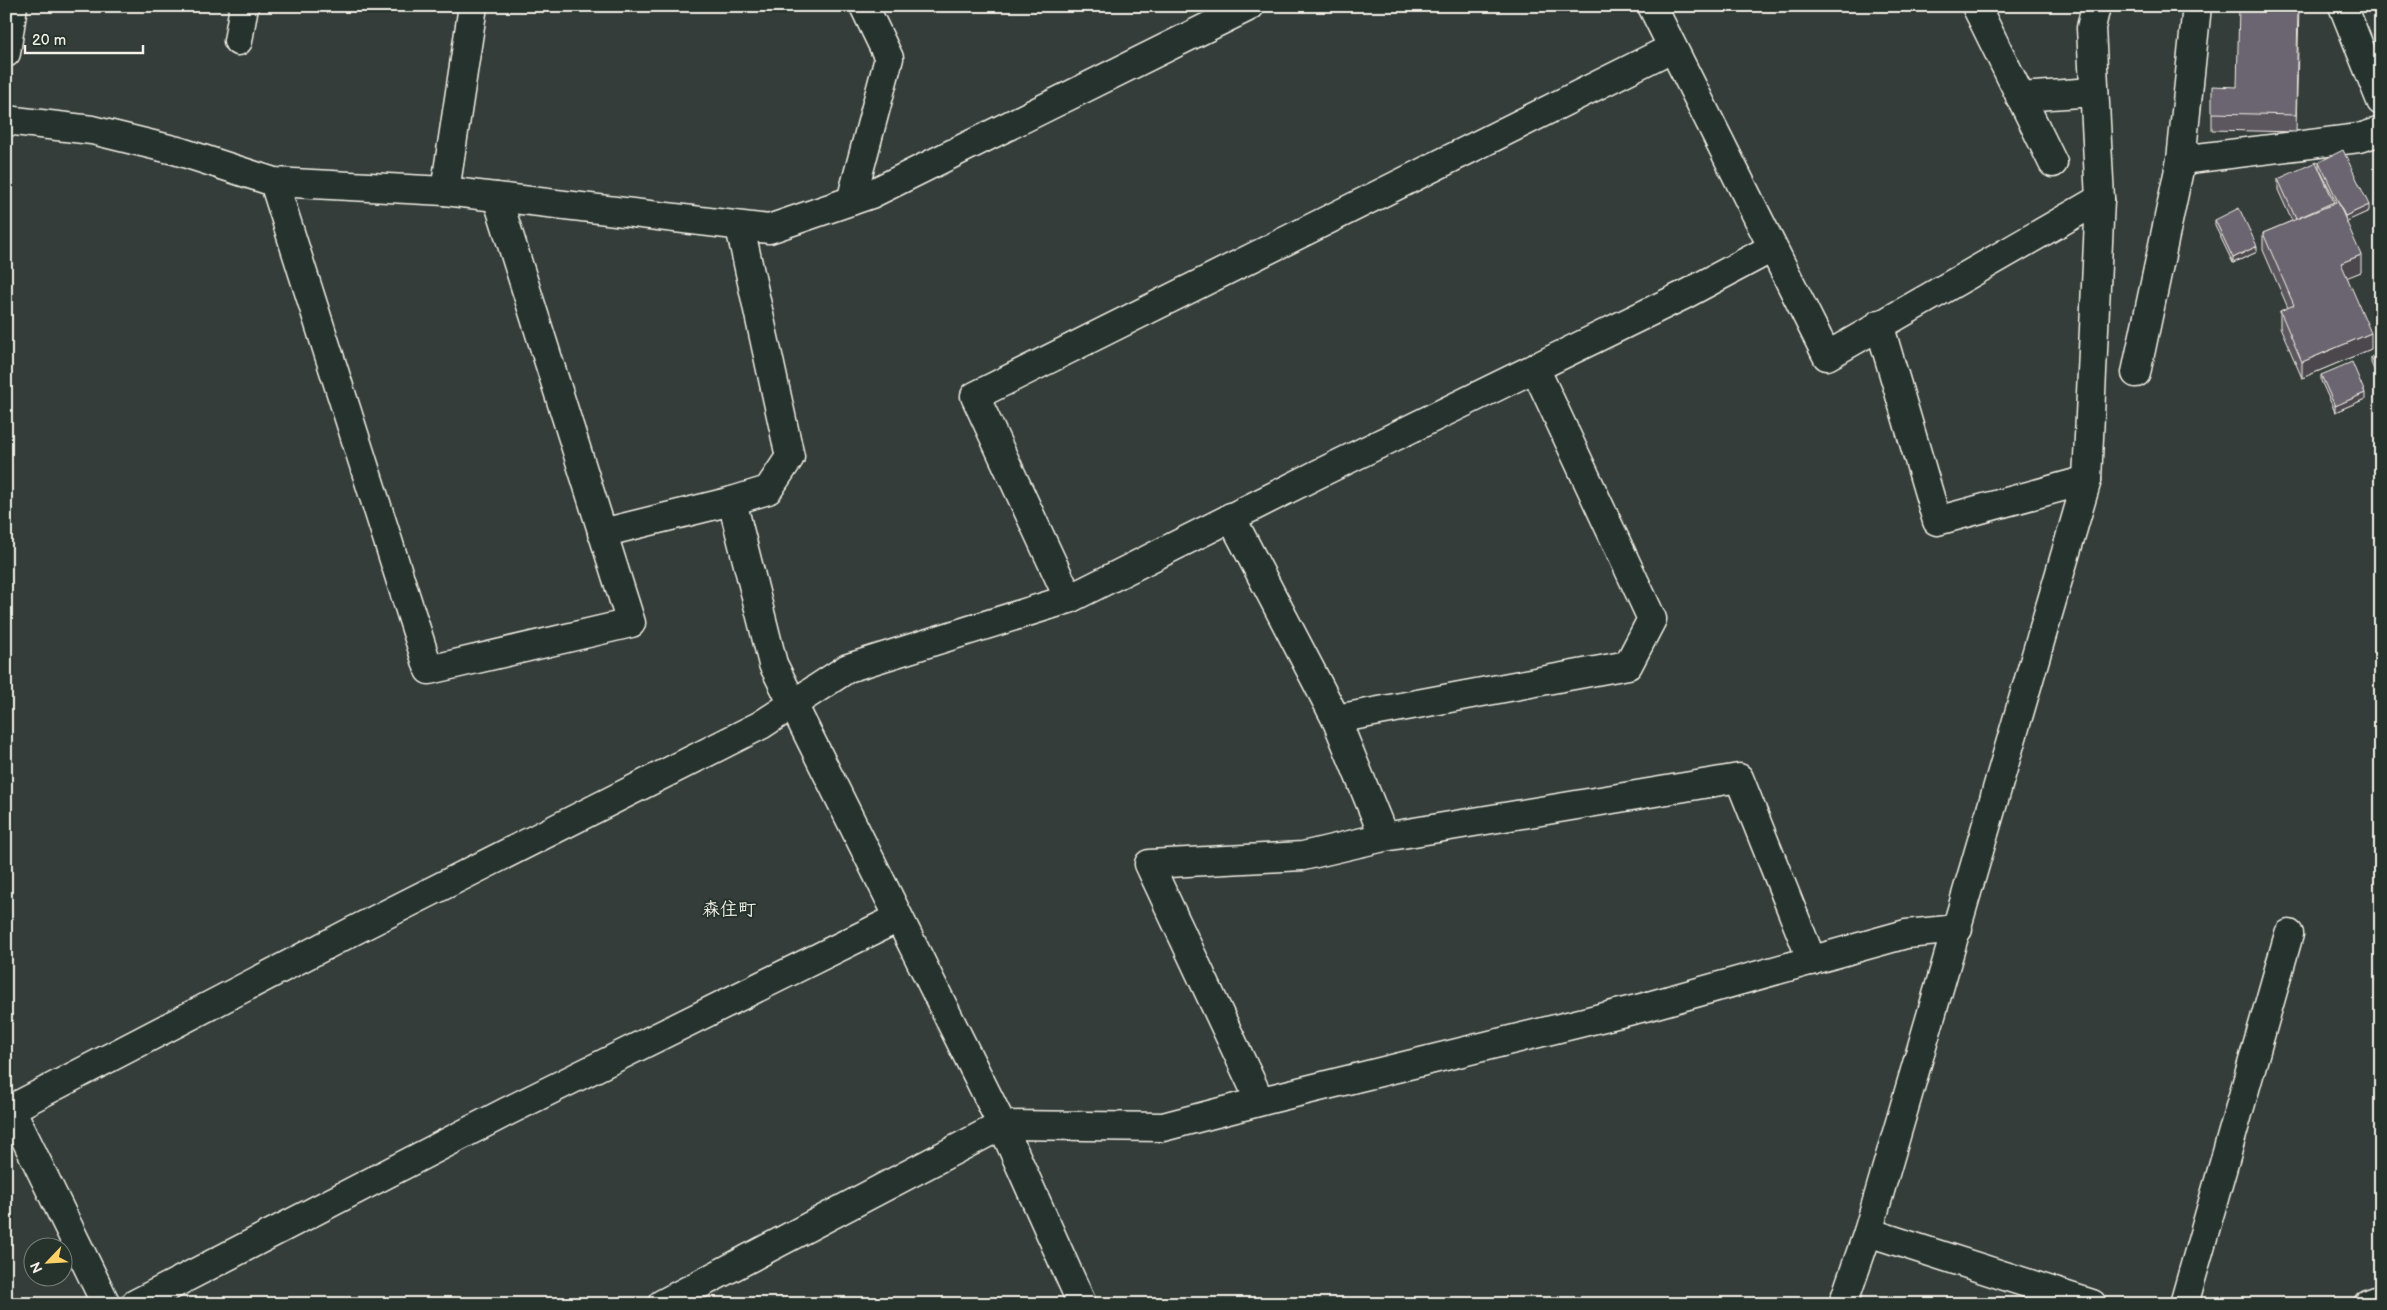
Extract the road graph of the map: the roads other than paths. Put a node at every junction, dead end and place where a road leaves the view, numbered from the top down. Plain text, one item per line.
1 (12, 6) edge
2 (244, 6) edge
3 (473, 6) edge
4 (864, 6) edge
5 (1250, 6) edge
6 (1652, 6) edge
7 (1976, 6) edge
8 (2096, 6) edge
9 (2197, 6) edge
10 (2343, 6) edge
11 (1217, 14) edge
12 (238, 41) dead end
13 (1672, 48) junction
14 (6, 53) edge
15 (2094, 92) junction
16 (2020, 97) junction
17 (2381, 101) edge
18 (6, 120) edge
19 (2381, 131) edge
20 (2181, 160) junction
21 (2053, 163) dead end
22 (274, 182) junction
23 (445, 191) junction
24 (498, 197) junction
25 (2100, 199) junction
26 (852, 201) junction
27 (740, 227) junction
28 (1772, 248) junction
29 (1879, 324) junction
30 (1535, 368) junction
31 (2136, 372) dead end
32 (2087, 480) junction
33 (732, 501) junction
34 (1231, 517) junction
35 (602, 532) junction
36 (1069, 599) junction
37 (792, 703) junction
38 (1336, 720) junction
39 (1384, 837) junction
40 (898, 918) junction
41 (1958, 929) junction
42 (2289, 934) dead end
43 (1812, 961) junction
44 (1260, 1101) junction
45 (1002, 1125) junction
46 (1868, 1232) junction
47 (2381, 1299) edge
48 (106, 1304) edge
49 (135, 1304) edge
50 (662, 1304) edge
51 (1082, 1304) edge
52 (1844, 1304) edge
53 (2092, 1304) edge
54 (2184, 1304) edge
55 (2368, 1304) edge

1 - 14 main road
2 - 12 main road
3 - 23 main road
4 - 26 main road
5 - 11 main road
6 - 13 main road
7 - 16 main road
8 - 15 main road
9 - 20 main road
10 - 17 main road
11 - 26 main road
13 - 28 main road
13 - 36 main road
15 - 16 main road
15 - 25 main road
16 - 21 main road
18 - 22 main road
19 - 20 main road
20 - 31 main road
22 - 23 main road
22 - 35 main road
23 - 24 main road
24 - 27 main road
24 - 35 main road
25 - 29 main road
25 - 32 main road
26 - 27 main road
27 - 33 main road
28 - 29 main road
28 - 30 main road
29 - 32 main road
30 - 34 main road
30 - 38 main road
32 - 41 main road
33 - 35 main road
33 - 37 main road
34 - 36 main road
34 - 38 main road
36 - 37 main road
37 - 40 main road
37 - 48 main road
38 - 39 main road
39 - 43 main road
39 - 44 main road
40 - 45 main road
40 - 49 main road
41 - 43 main road
41 - 46 main road
42 - 54 main road
43 - 44 main road
44 - 45 main road
45 - 50 main road
45 - 51 main road
46 - 52 main road
46 - 53 main road
47 - 55 main road

